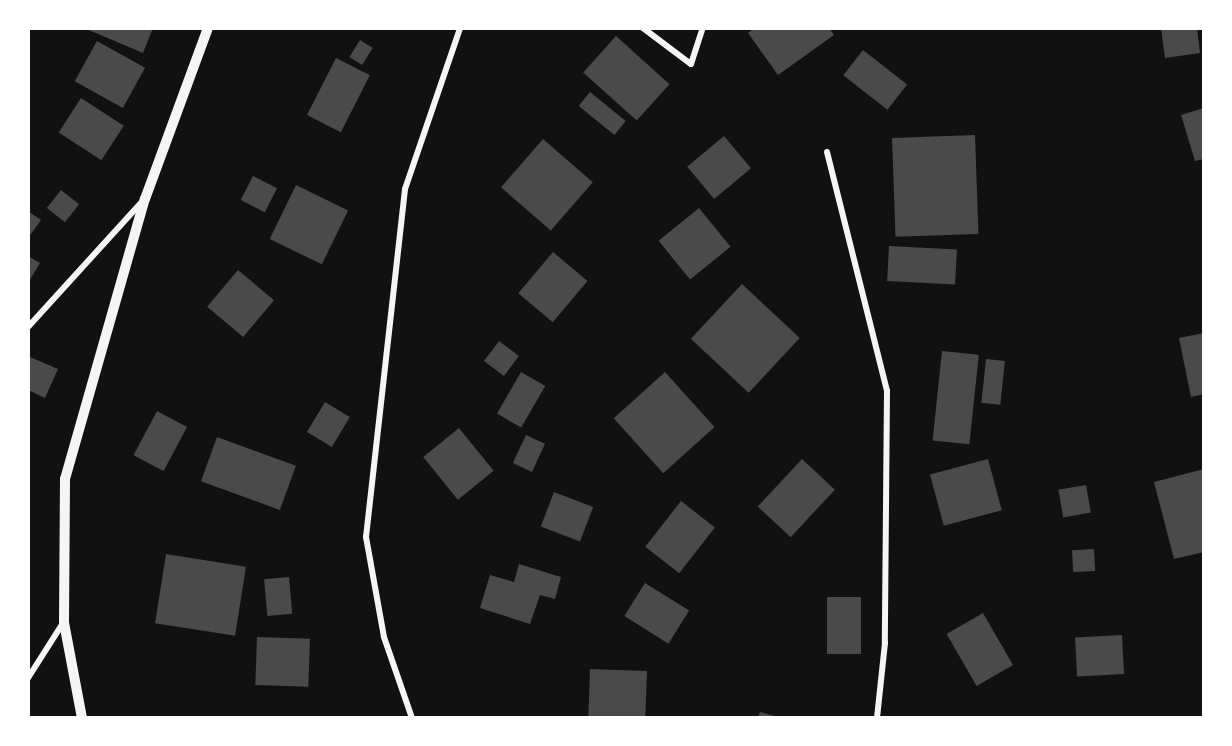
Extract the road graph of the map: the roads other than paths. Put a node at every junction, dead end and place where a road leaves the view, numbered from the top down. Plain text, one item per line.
1 (208, 28) edge
2 (460, 28) edge
3 (644, 28) edge
4 (703, 28) edge
5 (827, 152) dead end
6 (145, 199) junction
7 (28, 327) edge
8 (64, 623) junction
9 (28, 678) edge
10 (82, 717) edge
11 (412, 717) edge
12 (877, 717) edge

1 - 6 street
2 - 11 street
3 - 4 street
5 - 12 street
6 - 7 street
6 - 8 street
8 - 9 street
8 - 10 street

